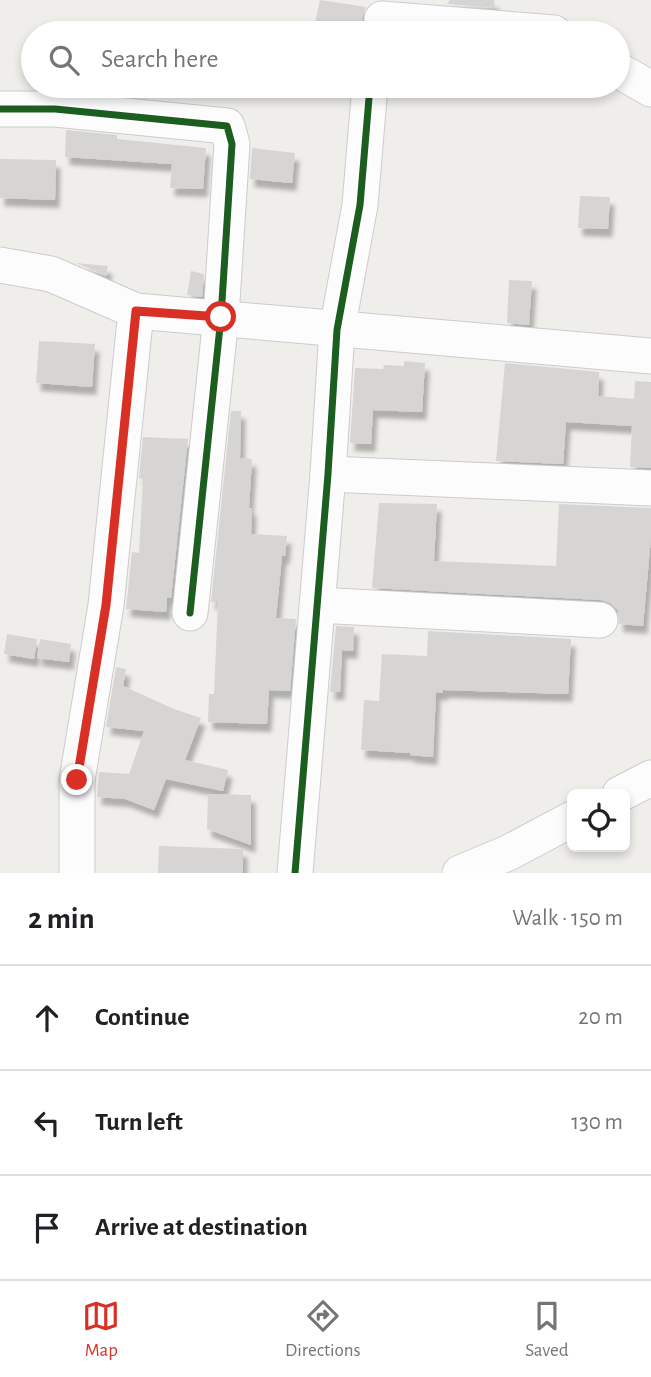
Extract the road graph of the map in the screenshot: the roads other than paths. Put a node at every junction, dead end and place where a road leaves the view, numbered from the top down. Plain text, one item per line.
1 (383, 17) edge
2 (426, 21) edge
3 (630, 77) edge
4 (651, 89) edge
5 (369, 98) edge
6 (0, 109) edge
7 (0, 265) edge
8 (136, 311) junction
9 (221, 317) junction
10 (337, 330) junction
11 (651, 356) edge
12 (328, 474) junction
13 (651, 488) edge
14 (317, 605) junction
15 (190, 613) dead end
16 (600, 620) dead end
17 (651, 778) edge
18 (630, 789) edge
19 (567, 822) edge
20 (77, 873) edge
21 (295, 873) edge
22 (460, 873) edge

1 - 2 street
3 - 4 street
5 - 10 street
6 - 9 street
7 - 8 street
8 - 9 street
8 - 20 street
9 - 10 street
9 - 15 street
10 - 11 street
10 - 12 street
12 - 13 street
12 - 14 street
14 - 16 street
14 - 21 street
17 - 18 street
19 - 22 street

